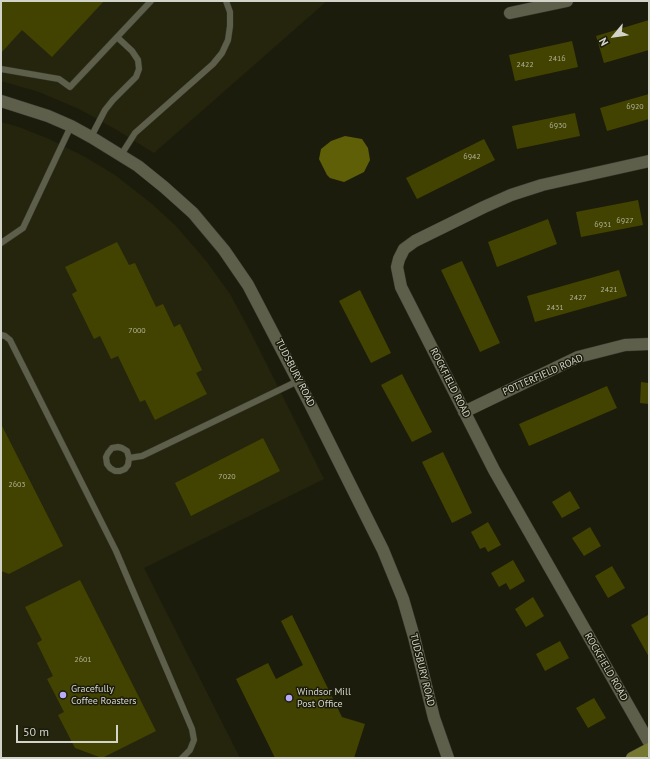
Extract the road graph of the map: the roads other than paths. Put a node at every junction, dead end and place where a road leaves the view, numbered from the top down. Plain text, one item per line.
1 (151, 1) edge
2 (226, 1) edge
3 (567, 1) edge
4 (510, 13) dead end
5 (117, 37) junction
6 (1, 69) edge
7 (1, 101) edge
8 (72, 126) junction
9 (91, 137) junction
10 (121, 155) junction
11 (649, 161) edge
12 (1, 243) edge
13 (1, 335) edge
14 (649, 344) edge
15 (298, 381) junction
16 (464, 412) junction
17 (129, 458) dead end
18 (649, 742) edge
19 (649, 749) edge
20 (182, 758) edge
21 (448, 758) edge
22 (632, 758) edge

1 - 5 lane
2 - 10 lane
3 - 4 street
5 - 6 lane
5 - 9 lane
7 - 8 street, TUDSBURY ROAD
8 - 9 street, TUDSBURY ROAD
8 - 12 lane
9 - 10 street, TUDSBURY ROAD
10 - 15 street, TUDSBURY ROAD
11 - 16 street, ROCKFIELD ROAD
13 - 20 lane
14 - 16 street, POTTERFIELD ROAD
15 - 17 lane
15 - 21 street, TUDSBURY ROAD
16 - 18 street, ROCKFIELD ROAD
19 - 22 main road

